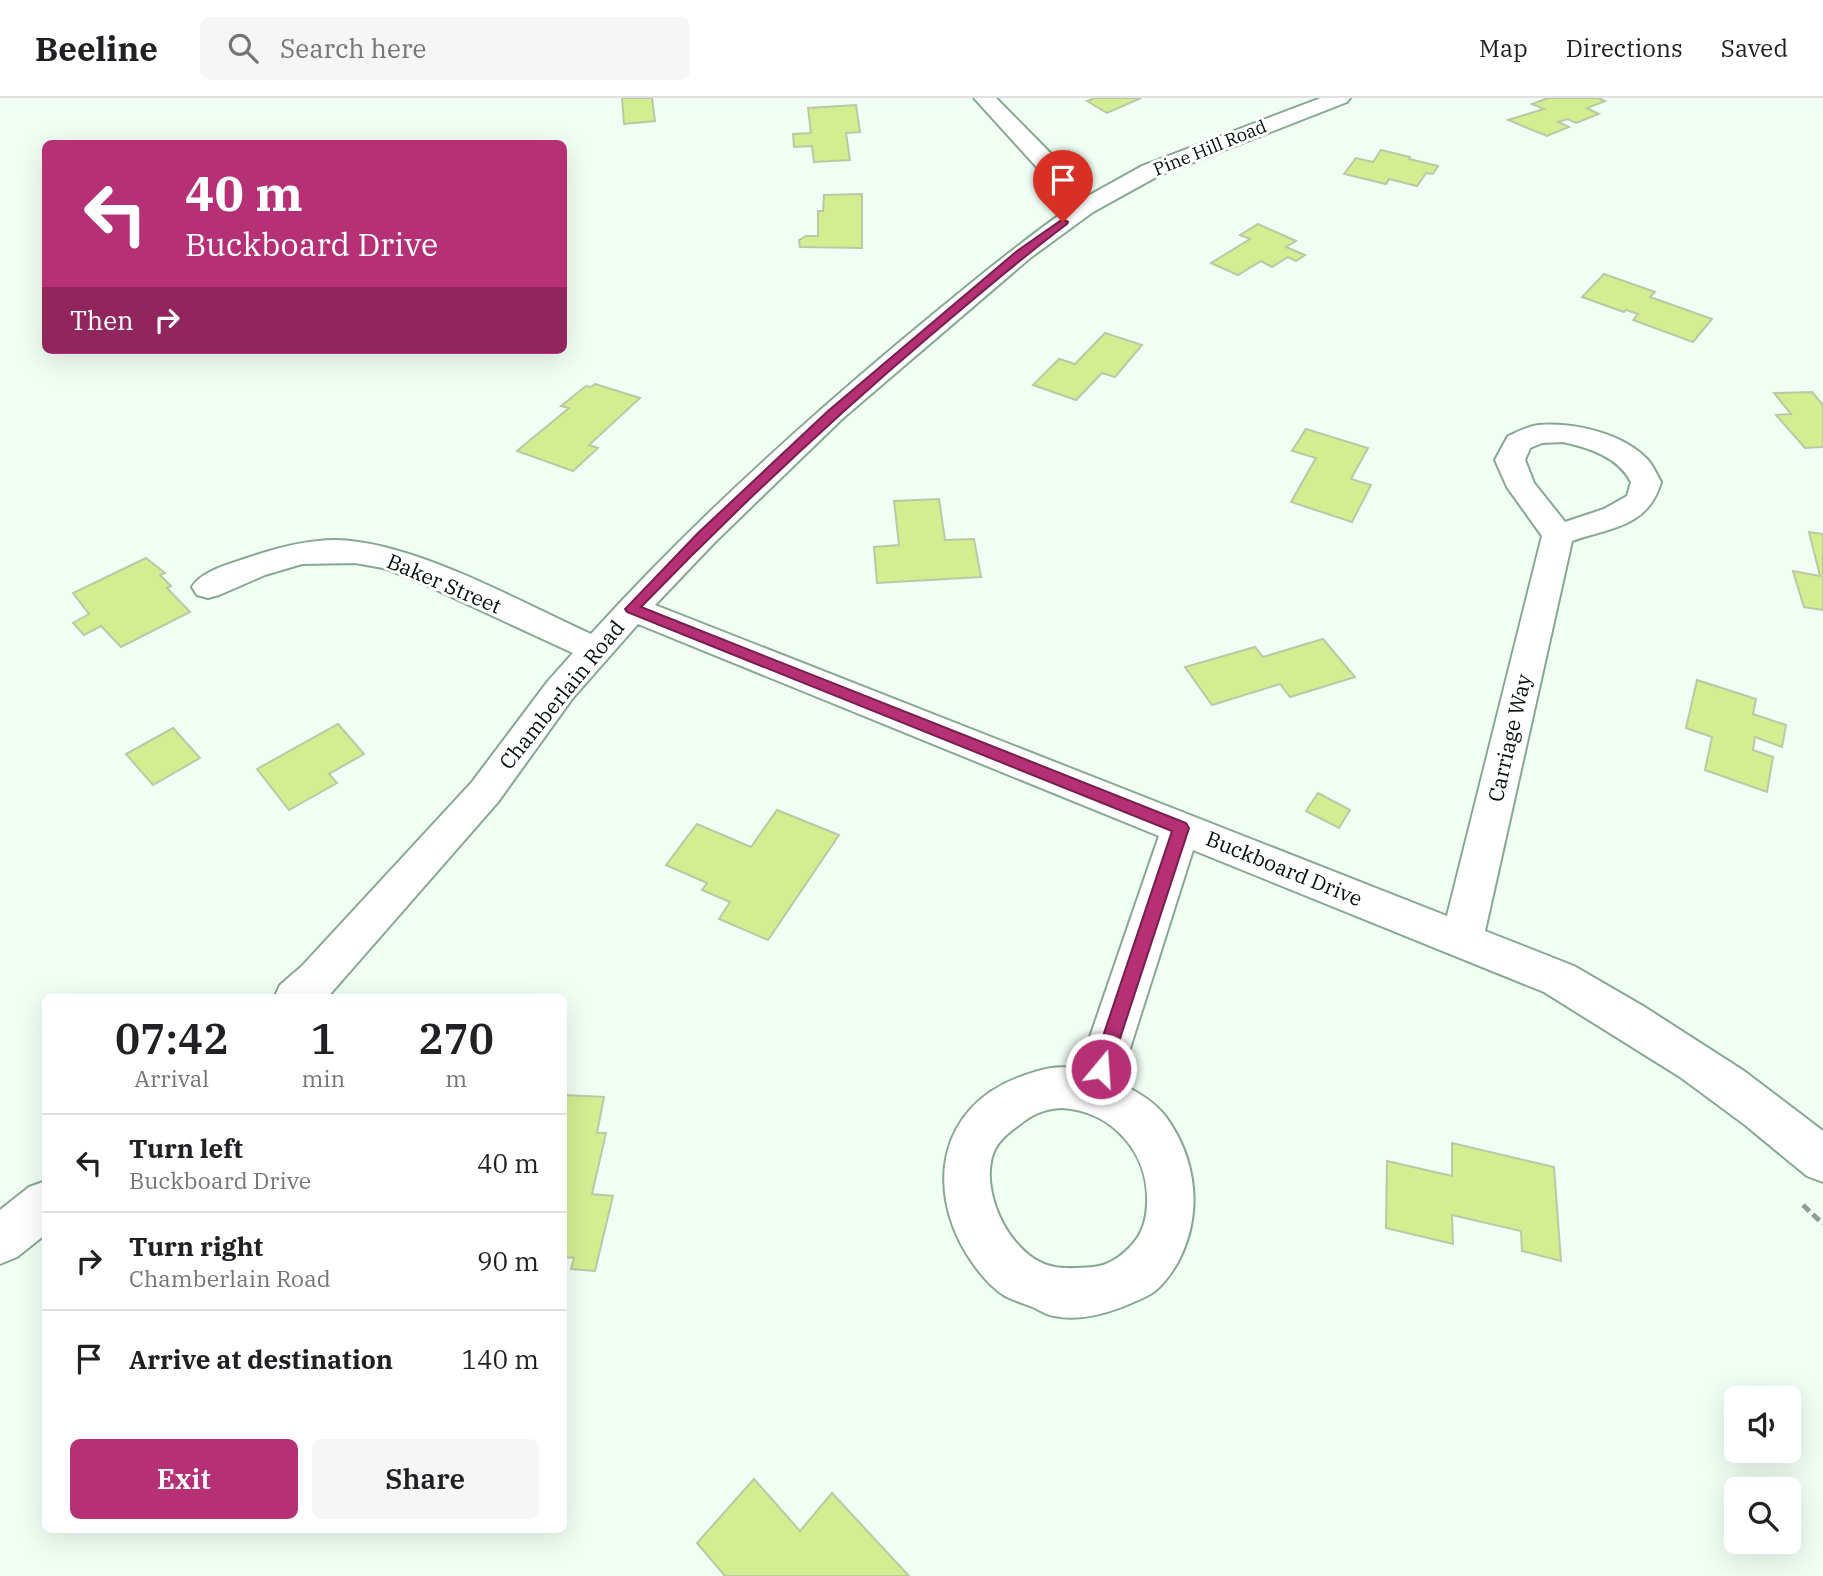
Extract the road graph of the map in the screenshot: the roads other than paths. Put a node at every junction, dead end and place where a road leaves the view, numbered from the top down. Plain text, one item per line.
1 (984, 98) edge
2 (1340, 98) edge
3 (1084, 207) junction
4 (1558, 535) dead end
5 (208, 587) dead end
6 (632, 609) junction
7 (596, 650) junction
8 (1181, 828) junction
9 (1462, 940) junction
10 (300, 994) edge
11 (1093, 1093) junction
12 (1823, 1160) edge
13 (42, 1207) edge
14 (0, 1240) edge

1 - 3 street
2 - 3 street, Pine Hill Road
3 - 6 street, Chamberlain Road
4 - 9 street, Carriage Way
5 - 7 street, Baker Street
6 - 7 street, Chamberlain Road
6 - 8 street, Buckboard Drive
7 - 10 street, Chamberlain Road
8 - 9 street, Buckboard Drive
8 - 11 street
9 - 12 street, Buckboard Drive
11 - 11 street
13 - 14 street

